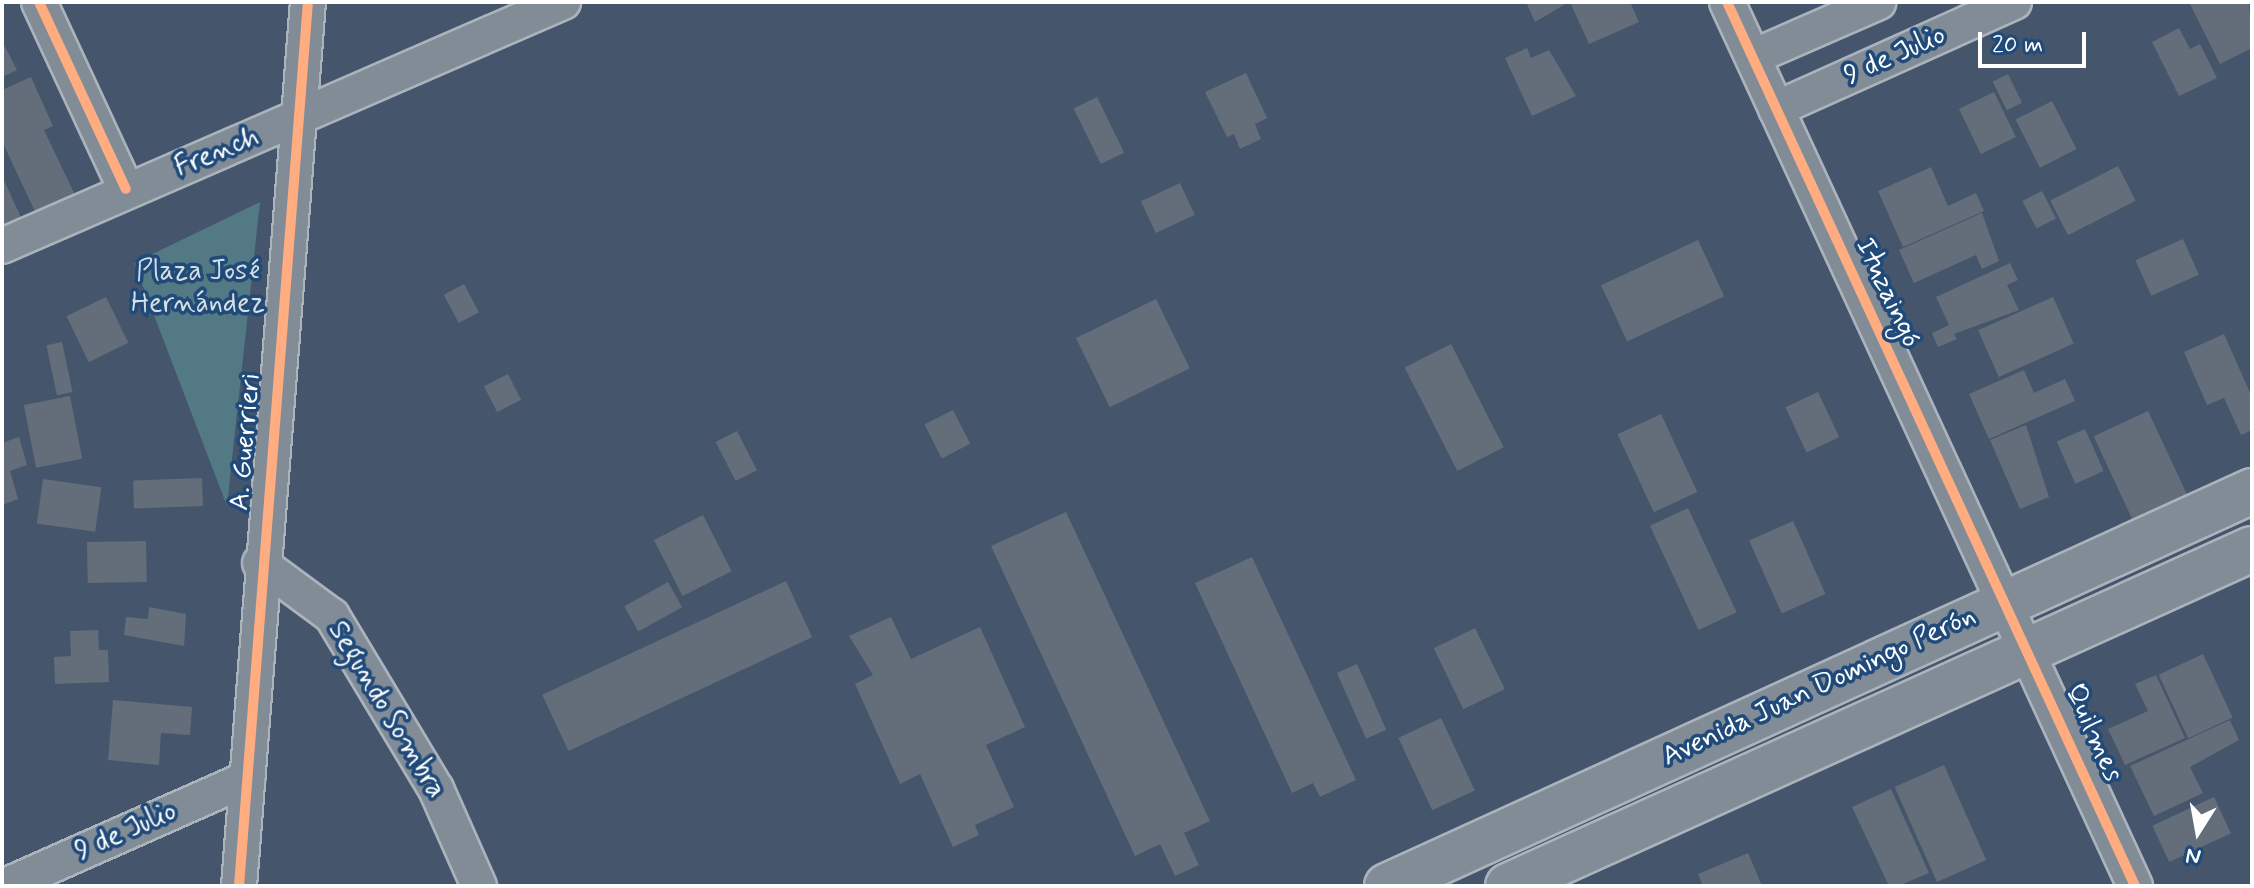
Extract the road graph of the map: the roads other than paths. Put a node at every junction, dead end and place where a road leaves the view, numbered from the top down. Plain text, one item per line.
1 (39, 2) edge
2 (308, 2) edge
3 (563, 2) edge
4 (1727, 2) edge
5 (1879, 2) edge
6 (2014, 2) edge
7 (1753, 57) junction
8 (1776, 109) junction
9 (298, 122) junction
10 (126, 189) junction
11 (2, 246) edge
12 (2252, 491) edge
13 (2252, 549) edge
14 (260, 563) junction
15 (2003, 603) junction
16 (2029, 647) junction
17 (247, 779) junction
18 (5, 886) edge
19 (239, 886) edge
20 (479, 886) edge
21 (1387, 886) edge
22 (1508, 886) edge
23 (2135, 886) edge

1 - 10 street
2 - 9 street, A. Guerrieri
3 - 9 street, French
4 - 7 street, Ituzaingó
5 - 7 street, 9 de Julio
6 - 8 street, 9 de Julio
7 - 8 street, Ituzaingó
8 - 15 street, Ituzaingó
9 - 10 street, French
9 - 14 street, A. Guerrieri
10 - 11 street, French
12 - 15 main road, Avenida Juan Domingo Perón
13 - 16 main road, Avenida Juan Domingo Perón
14 - 17 street, A. Guerrieri
14 - 20 street, Segundo Sombra
15 - 16 street, Quilmes
15 - 21 main road, Avenida Juan Domingo Perón
16 - 22 main road, Avenida Juan Domingo Perón
16 - 23 street, Quilmes
17 - 18 street, 9 de Julio
17 - 19 street, A. Guerrieri

